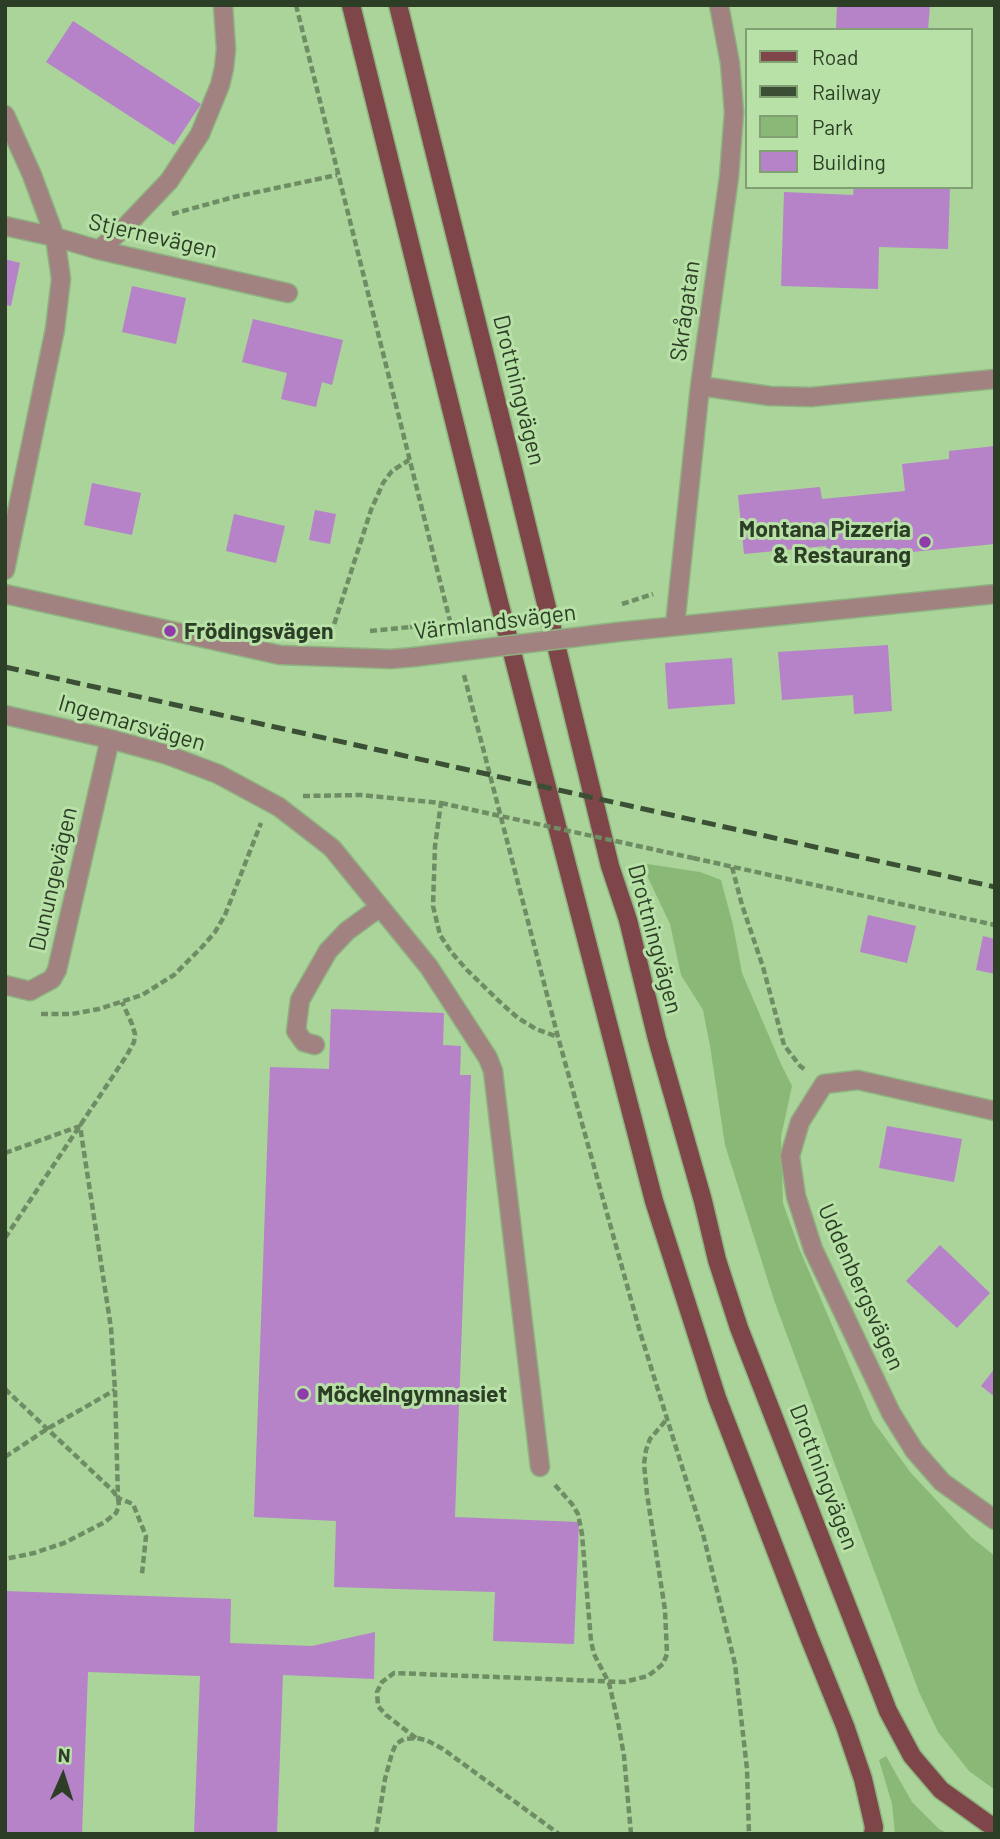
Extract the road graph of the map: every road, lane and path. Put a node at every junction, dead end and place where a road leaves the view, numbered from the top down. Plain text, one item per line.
1 (223, 5) edge
2 (296, 5) edge
3 (351, 5) edge
4 (398, 5) edge
5 (719, 5) edge
6 (5, 115) edge
7 (337, 175) junction
8 (167, 215) dead end
9 (5, 226) edge
10 (55, 237) junction
11 (99, 250) junction
12 (289, 293) dead end
13 (995, 379) edge
14 (699, 386) junction
15 (409, 460) junction
16 (5, 570) edge
17 (679, 591) junction
18 (5, 594) edge
19 (995, 594) edge
20 (614, 606) dead end
21 (546, 613) dead end
22 (675, 625) junction
23 (411, 627) dead end
24 (331, 635) dead end
25 (455, 639) dead end
26 (461, 665) dead end
27 (5, 715) edge
28 (110, 739) junction
29 (441, 803) junction
30 (279, 807) junction
31 (732, 867) junction
32 (380, 907) junction
33 (995, 925) edge
34 (5, 985) edge
35 (122, 1002) junction
36 (31, 1013) dead end
37 (558, 1037) junction
38 (315, 1045) dead end
39 (824, 1084) junction
40 (995, 1111) edge
41 (79, 1126) junction
42 (5, 1153) edge
43 (5, 1238) edge
44 (5, 1389) edge
45 (115, 1390) junction
46 (667, 1419) junction
47 (47, 1429) junction
48 (5, 1457) edge
49 (540, 1467) joint
50 (118, 1498) junction
51 (995, 1520) edge
52 (5, 1559) edge
53 (142, 1574) dead end
54 (609, 1682) junction
55 (416, 1738) junction
56 (995, 1826) edge
57 (376, 1834) edge
58 (559, 1834) edge
59 (631, 1834) edge
60 (749, 1834) edge
61 (873, 1834) edge

1 - 11 street
2 - 7 path
3 - 61 main road
4 - 56 main road, Drottningvägen
5 - 14 street, Skrågatan
6 - 10 street
7 - 8 path
7 - 15 path
9 - 10 street, Stjernevägen
10 - 11 street, Stjernevägen
10 - 16 street
11 - 12 street, Stjernevägen
13 - 14 street
14 - 17 street, Skrågatan
15 - 24 path
15 - 25 path
17 - 20 path
17 - 22 street, Skrågatan
18 - 22 street, Värmlandsvägen, bridge
19 - 22 street, Värmlandsvägen
21 - 23 path, bridge
26 - 37 path
27 - 28 street, Ingemarsvägen
28 - 30 street, Ingemarsvägen
28 - 34 street, Dunungevägen
29 - 30 path
29 - 31 path, bridge
29 - 37 path
30 - 32 street, Ingemarsvägen
30 - 35 path
31 - 33 path
31 - 39 path
32 - 38 street
32 - 49 street, Ingemarsvägen
35 - 36 path
35 - 41 path
37 - 46 path
39 - 40 street
39 - 51 street, Uddenbergsvägen
41 - 42 path
41 - 43 path
41 - 45 path
44 - 47 path
45 - 47 path
45 - 50 path
46 - 54 path
46 - 60 path
47 - 48 path
47 - 50 path
49 - 54 path
50 - 52 path
50 - 53 path
54 - 55 path
54 - 59 path
55 - 57 path
55 - 58 path

